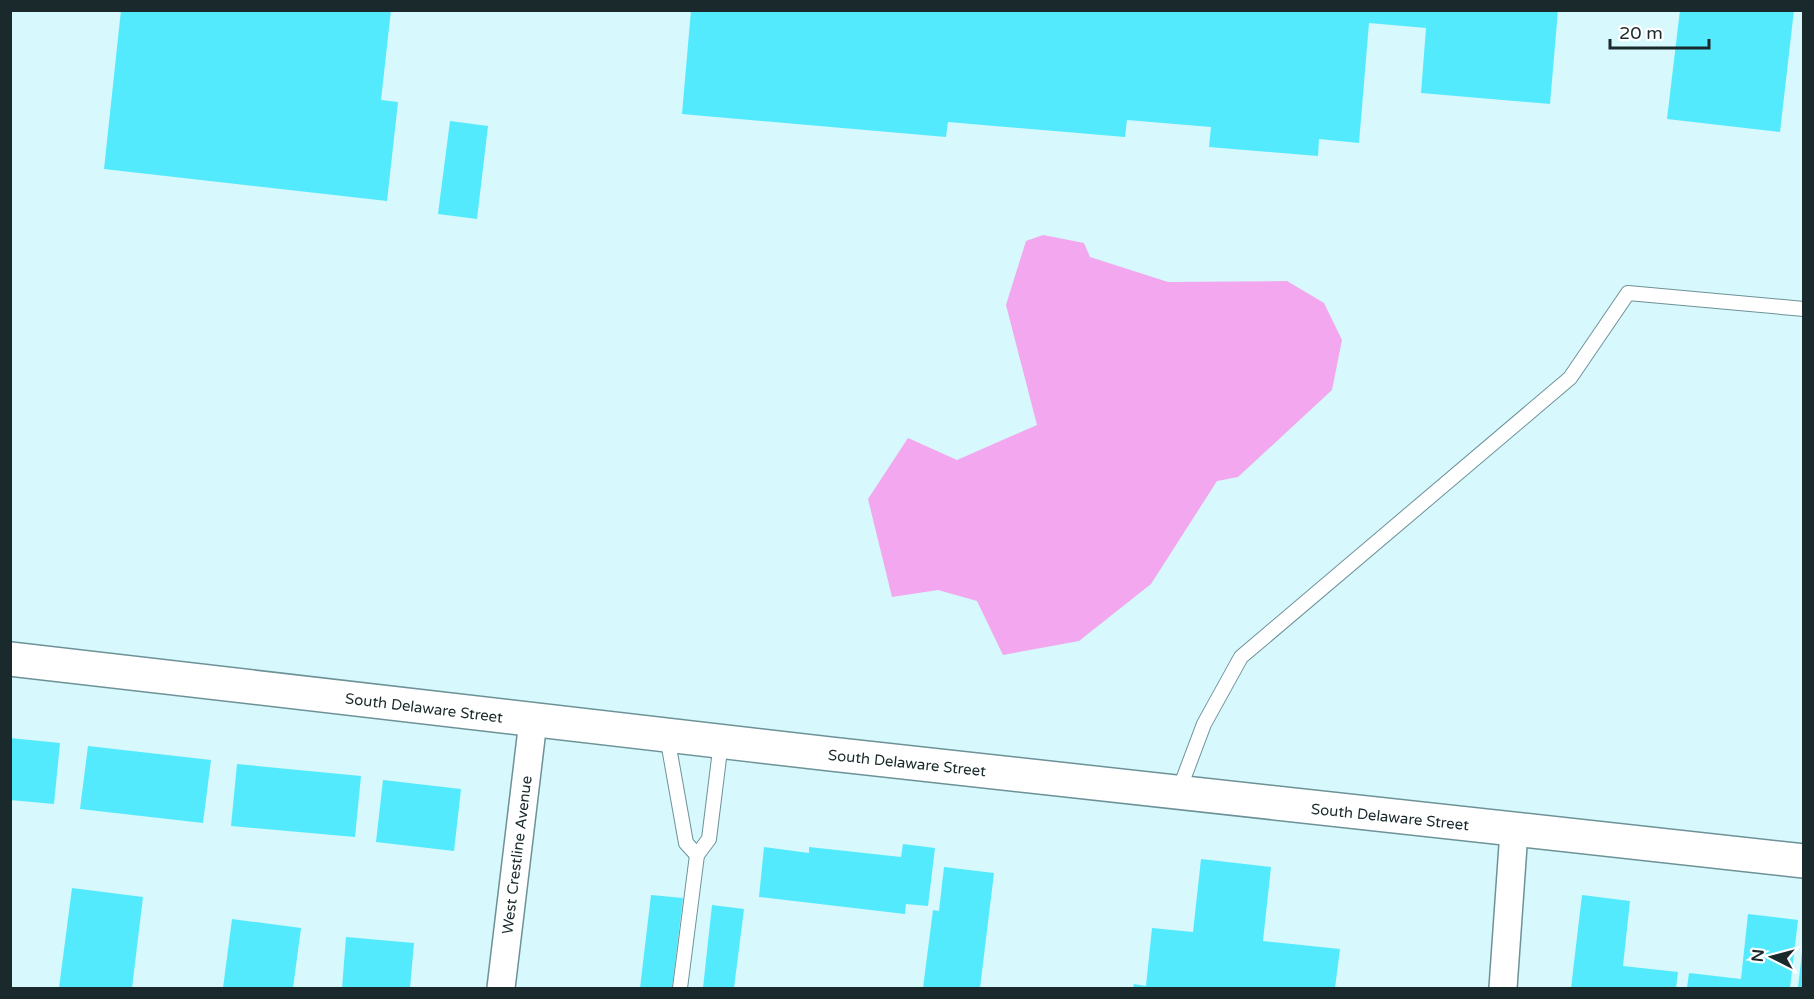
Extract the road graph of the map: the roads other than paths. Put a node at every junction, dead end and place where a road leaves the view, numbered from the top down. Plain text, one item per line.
1 (1803, 309) edge
2 (10, 659) edge
3 (533, 721) junction
4 (667, 736) junction
5 (721, 742) junction
6 (1178, 793) junction
7 (1514, 831) junction
8 (697, 855) junction
9 (1803, 861) edge
10 (501, 988) edge
11 (681, 988) edge
12 (1503, 988) edge

1 - 6 lane
2 - 3 street, South Delaware Street
3 - 4 street, South Delaware Street
3 - 10 street, West Crestline Avenue
4 - 5 street, South Delaware Street
4 - 8 lane
5 - 6 street, South Delaware Street
5 - 8 lane
6 - 7 street, South Delaware Street
7 - 9 street, South Delaware Street
7 - 12 street
8 - 11 lane

